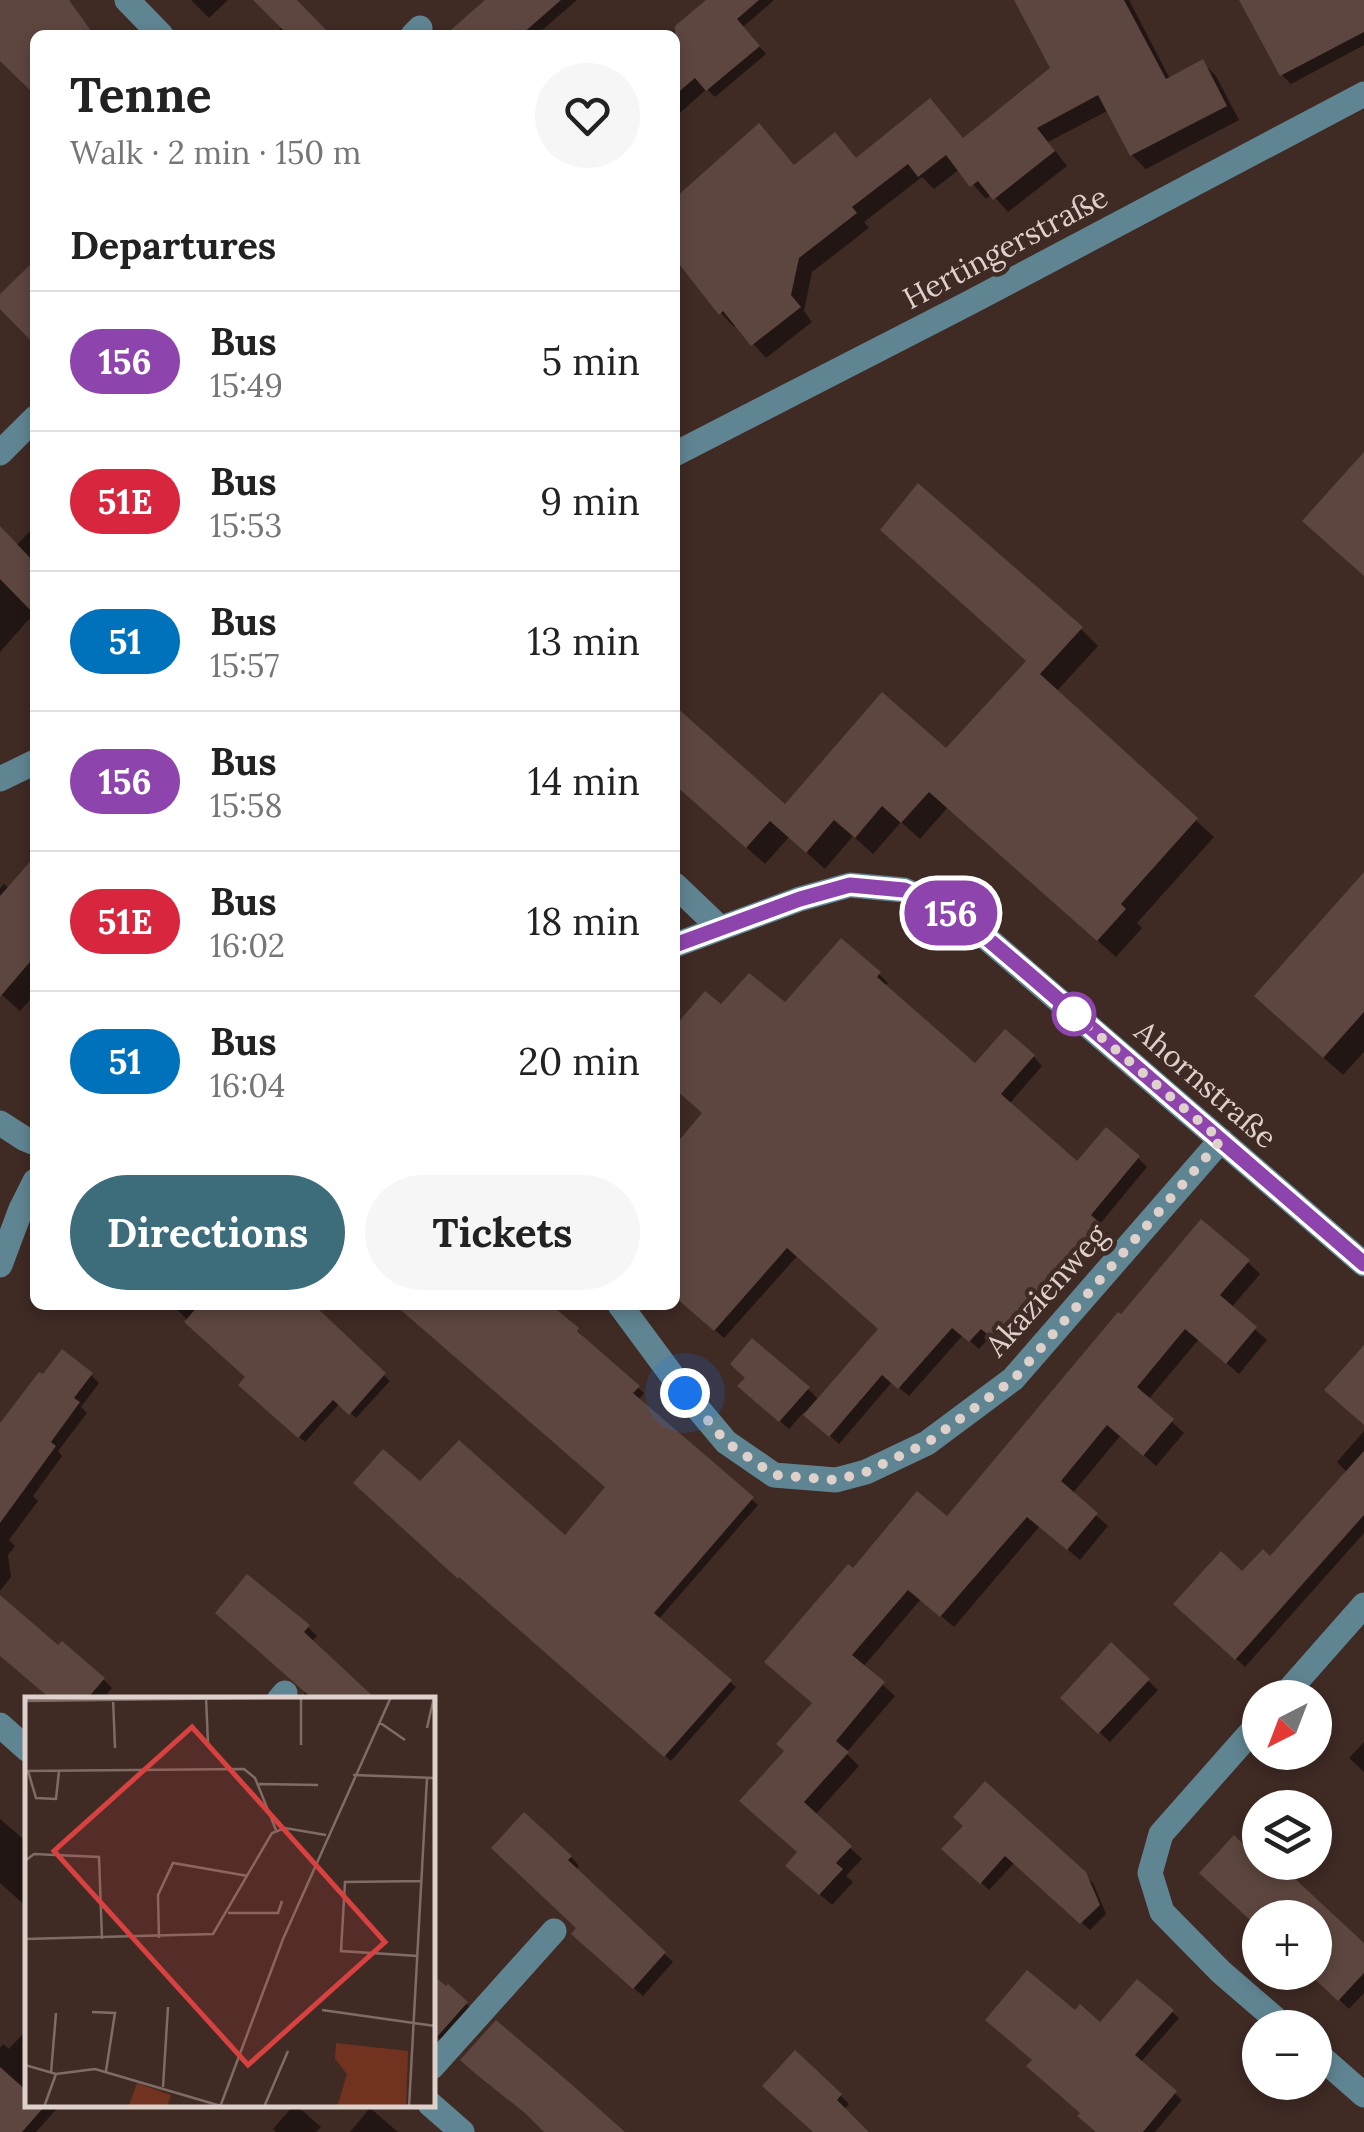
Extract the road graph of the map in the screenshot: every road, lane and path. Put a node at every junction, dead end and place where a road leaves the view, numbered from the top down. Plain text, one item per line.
1 (127, 0) edge
2 (156, 30) edge
3 (1364, 94) edge
4 (30, 423) edge
5 (680, 451) edge
6 (0, 453) edge
7 (30, 764) edge
8 (0, 778) edge
9 (680, 891) edge
10 (720, 928) junction
11 (680, 943) edge
12 (0, 1123) edge
13 (1221, 1140) junction
14 (30, 1142) edge
15 (30, 1191) edge
16 (1364, 1264) edge
17 (0, 1265) edge
18 (624, 1310) edge
19 (1364, 1605) edge
20 (1298, 1680) edge
21 (0, 1725) edge
22 (1242, 1743) edge
23 (25, 1747) edge
24 (554, 1931) dead end
25 (1265, 2010) edge
26 (435, 2063) edge
27 (1332, 2067) edge
28 (1364, 2095) edge
29 (433, 2107) edge
30 (462, 2132) edge

1 - 2 street
3 - 5 street, Hertingerstraße
4 - 6 street
7 - 8 street
9 - 10 street
10 - 11 street, Ahornstraße
10 - 13 street, Ahornstraße
12 - 14 street
13 - 16 street, Ahornstraße
13 - 18 street, Akazienweg
15 - 17 street
19 - 20 street
21 - 23 street
22 - 25 street
24 - 26 street
27 - 28 street
29 - 30 street

